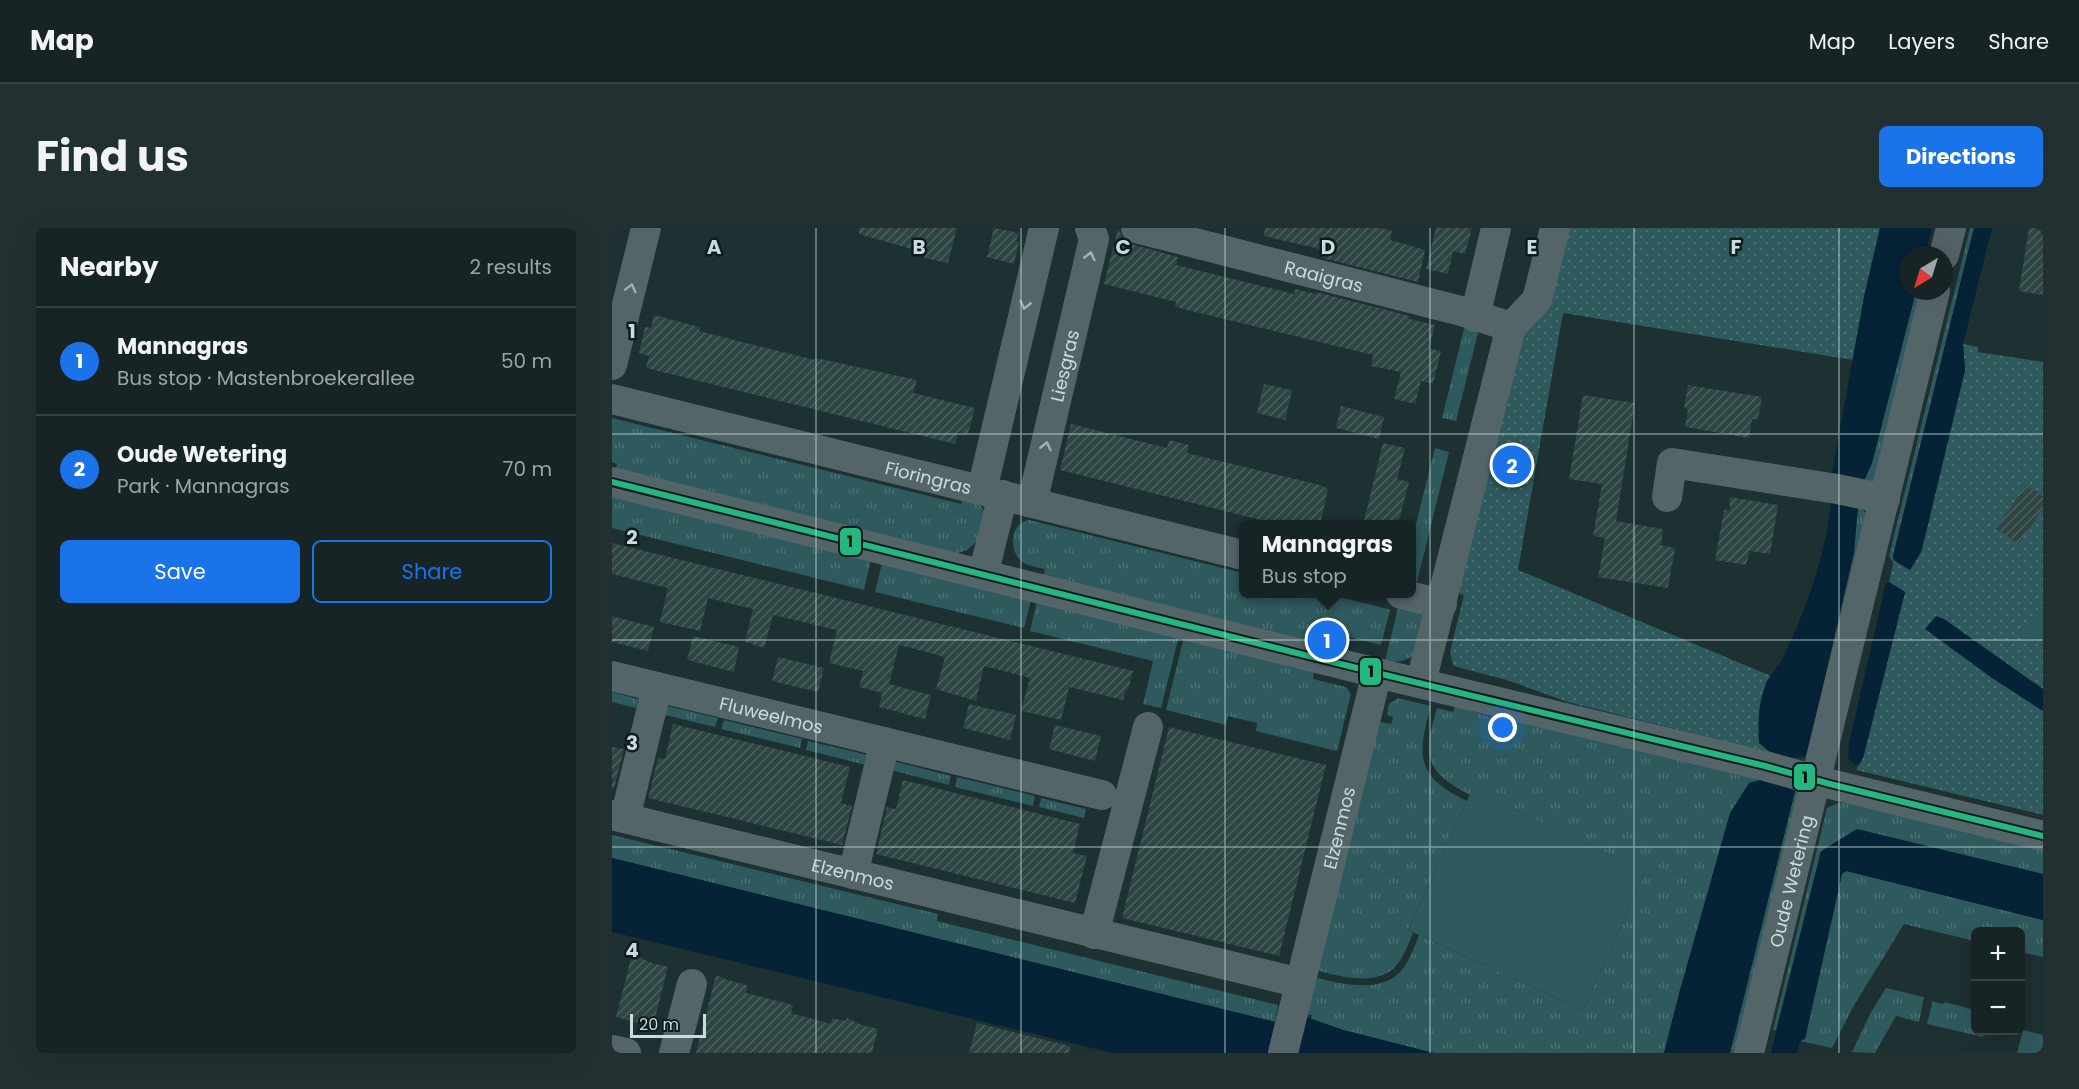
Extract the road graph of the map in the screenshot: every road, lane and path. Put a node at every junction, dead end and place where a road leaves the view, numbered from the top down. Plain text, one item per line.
1 (646, 228) edge
2 (1044, 228) edge
3 (1090, 228) edge
4 (1136, 228) edge
5 (1496, 228) edge
6 (1555, 228) edge
7 (1951, 228) edge
8 (1946, 246) edge
9 (1932, 300) edge
10 (1475, 317) junction
11 (1511, 327) junction
12 (612, 365) edge
13 (612, 399) edge
14 (612, 482) edge
15 (992, 493) junction
16 (1861, 494) junction
17 (1667, 497) dead end
18 (1032, 503) junction
19 (1239, 554) edge
20 (983, 575) junction
21 (1416, 598) edge
22 (1442, 604) junction
23 (1377, 673) junction
24 (612, 676) edge
25 (1421, 682) junction
26 (657, 687) junction
27 (1148, 727) dead end
28 (885, 742) junction
29 (1805, 777) junction
30 (1102, 795) dead end
31 (618, 816) edge
32 (2043, 836) edge
33 (853, 874) junction
34 (1094, 934) junction
35 (1300, 983) junction
36 (692, 984) dead end
37 (612, 1050) edge
38 (626, 1053) edge
39 (674, 1053) edge
40 (1283, 1053) edge
41 (1749, 1053) edge

12 -> 1 street
2 -> 15 street
18 -> 3 street, Liesgras
4 - 10 street, Raaigras
5 - 10 street
6 - 11 street
7 - 8 street
9 - 16 street, Oude Wetering
10 - 11 street, Raaigras
11 - 22 street
13 - 15 street, Fioringras
14 - 20 street
15 - 18 street, Fioringras
15 - 20 street
16 - 17 street
16 - 29 street, Oude Wetering
18 - 19 street, Fioringras
20 - 23 street
21 - 22 street
22 - 25 street
23 - 25 street
23 - 35 street, Elzenmos
24 - 26 street, Fluweelmos
25 - 29 street
26 - 28 street, Fluweelmos
26 - 31 street
27 - 34 street
28 - 30 street, Fluweelmos
28 - 33 street
29 - 32 street
29 - 41 street, Oude Wetering
31 - 33 street, Elzenmos
33 - 34 street, Elzenmos
34 - 35 street, Elzenmos
35 - 40 street, Elzenmos
36 - 39 street
37 - 38 street

